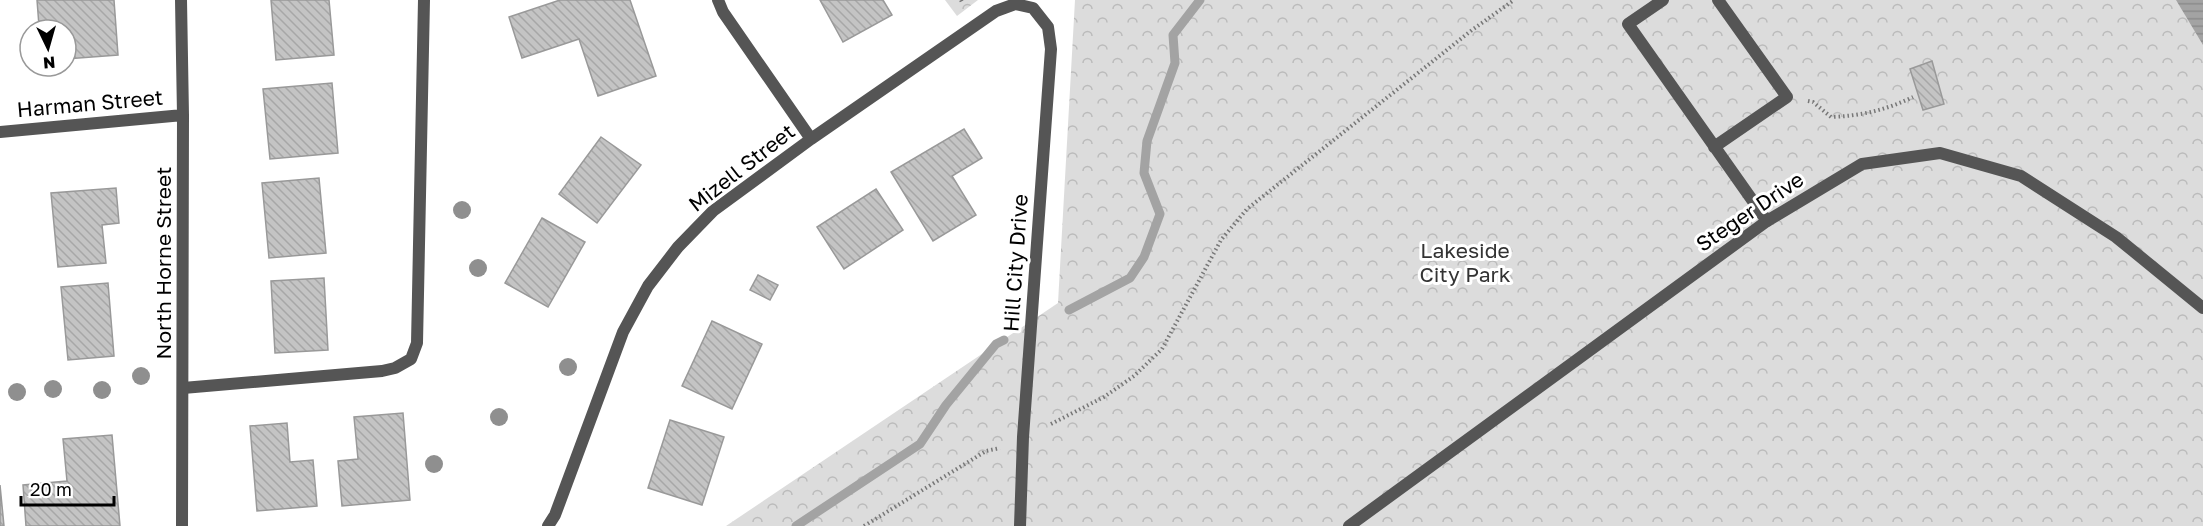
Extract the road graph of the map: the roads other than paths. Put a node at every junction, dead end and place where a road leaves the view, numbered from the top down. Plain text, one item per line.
1 (181, 0) edge
2 (424, 0) edge
3 (718, 0) edge
4 (1663, 0) edge
5 (1718, 0) edge
6 (1033, 8) joint
7 (183, 115) junction
8 (0, 132) edge
9 (811, 139) junction
10 (1714, 147) junction
11 (1767, 221) junction
12 (2203, 308) edge
13 (183, 388) junction
14 (182, 526) edge
15 (548, 526) edge
16 (1020, 526) edge
17 (1349, 526) edge

1 - 7 street, North Horne Street
2 - 13 street
3 - 9 street
4 - 10 street
5 - 10 street
6 - 9 street, Mizell Street
6 - 16 street, Hill City Drive
7 - 8 street, Harman Street
7 - 13 street, North Horne Street
9 - 15 street, Mizell Street
10 - 11 street
11 - 12 street, Steger Drive
11 - 17 street, Steger Drive
13 - 14 street, North Horne Street

